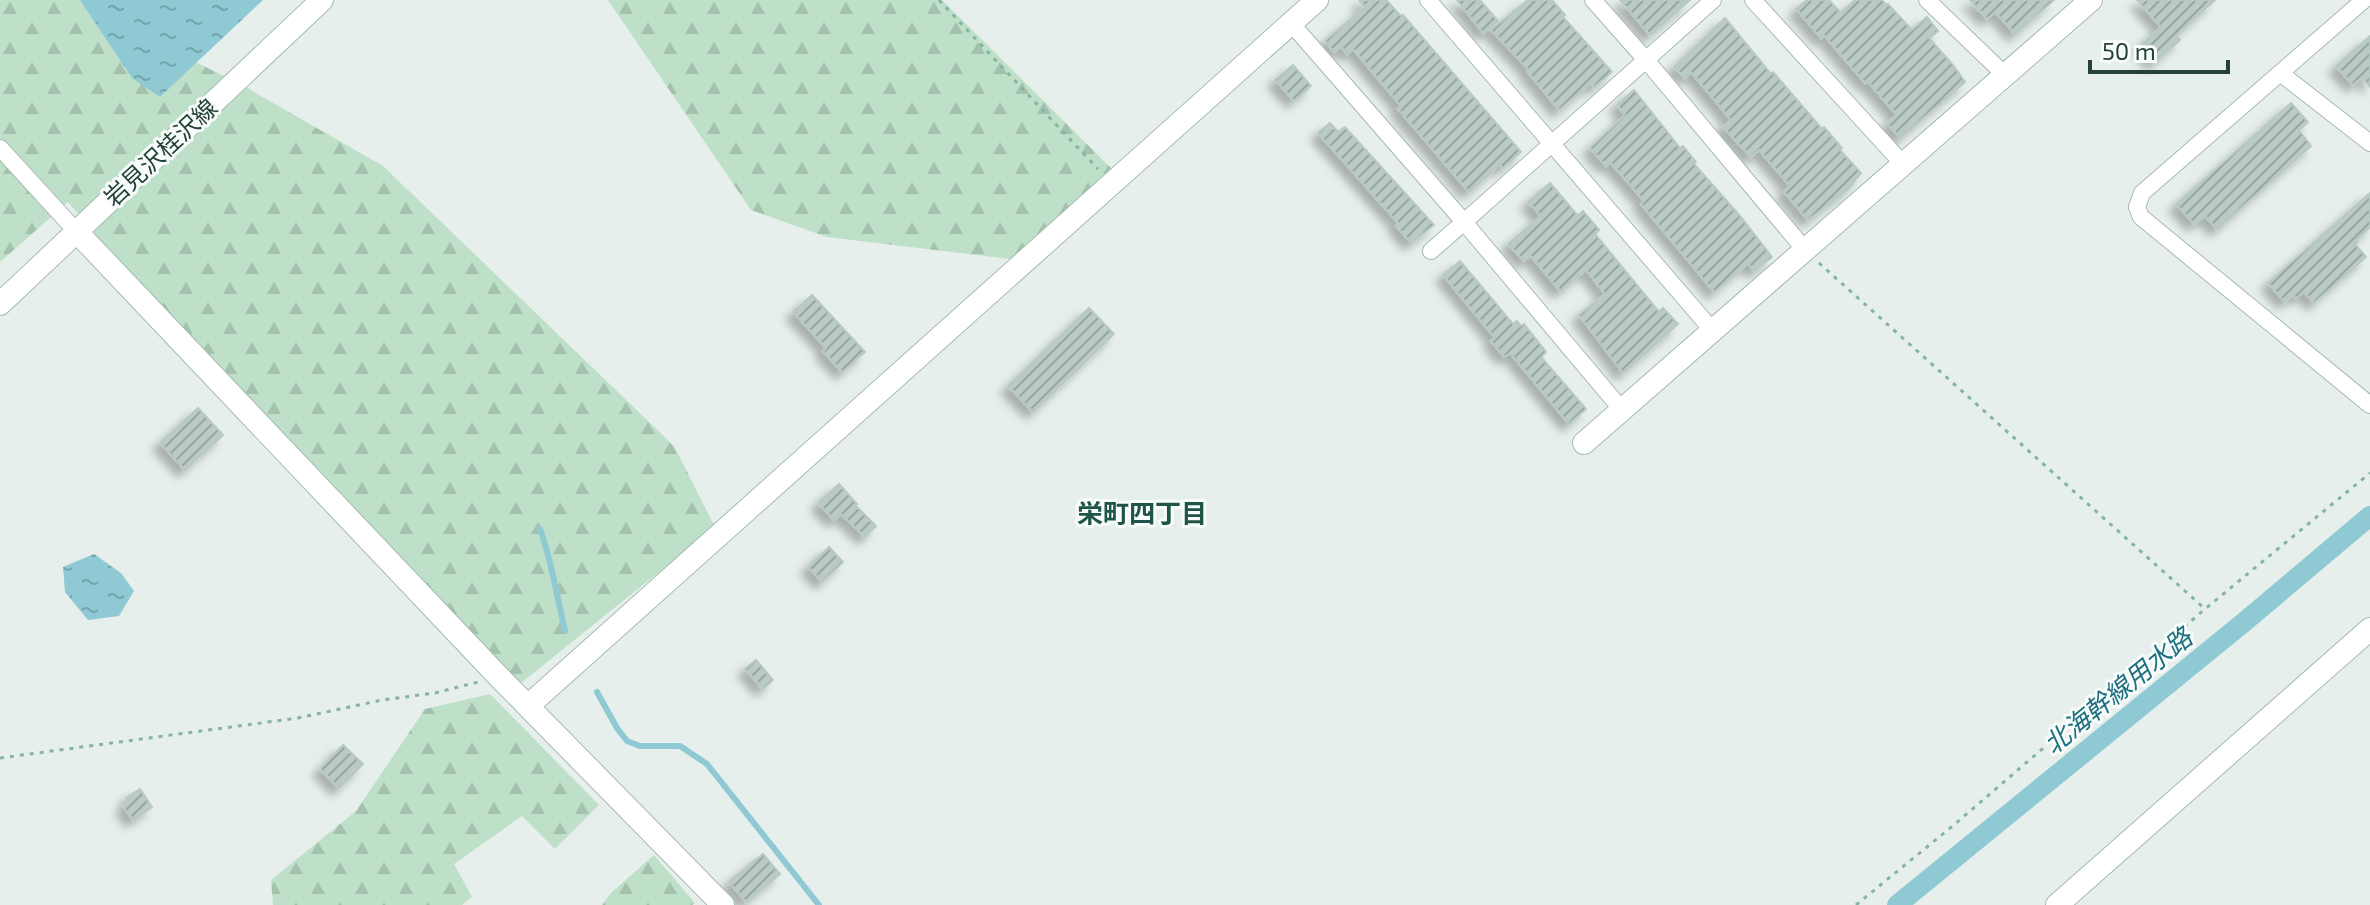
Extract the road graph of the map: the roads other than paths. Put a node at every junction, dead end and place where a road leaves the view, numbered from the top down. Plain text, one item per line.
1 (322, 0) edge
2 (1317, 0) edge
3 (1428, 0) edge
4 (1593, 0) edge
5 (1713, 0) edge
6 (1753, 0) edge
7 (1927, 0) edge
8 (2091, 0) edge
9 (2364, 0) edge
10 (1291, 23) junction
11 (1646, 60) junction
12 (2280, 73) junction
13 (2005, 75) junction
14 (1553, 143) junction
15 (2370, 143) edge
16 (0, 148) edge
17 (1903, 164) junction
18 (1464, 222) junction
19 (76, 231) junction
20 (1805, 250) junction
21 (1431, 251) dead end
22 (0, 304) edge
23 (1713, 331) junction
24 (2370, 405) edge
25 (1622, 410) junction
26 (1584, 443) dead end
27 (2370, 629) edge
28 (529, 705) junction
29 (723, 905) edge
30 (2057, 905) edge

1 - 19 street, 岩見沢桂沢線
2 - 10 street
3 - 14 street
4 - 11 street
5 - 11 street
6 - 17 street
7 - 13 street
8 - 13 street
9 - 12 street
10 - 18 street
10 - 28 street
11 - 14 street
11 - 20 street
12 - 15 street
12 - 24 street
13 - 17 street
14 - 18 street
14 - 23 street
16 - 19 street
17 - 20 street
18 - 21 street
18 - 25 street
19 - 22 street, 岩見沢桂沢線
19 - 28 street
20 - 23 street
23 - 25 street
25 - 26 street
27 - 30 street
28 - 29 street

